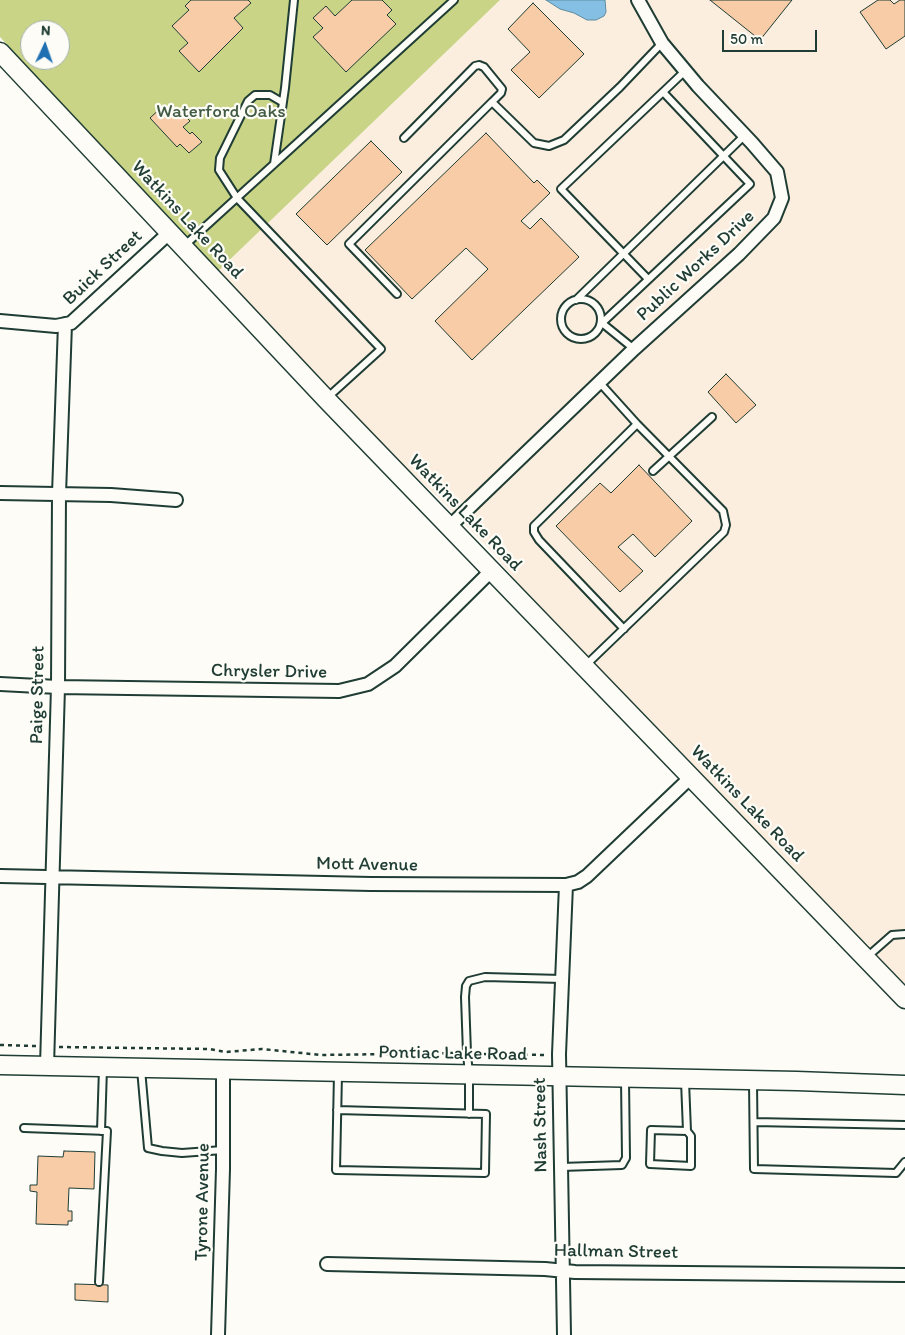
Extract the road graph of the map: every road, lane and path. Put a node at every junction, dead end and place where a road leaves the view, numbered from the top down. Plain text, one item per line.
1 (294, 0) edge
2 (454, 0) edge
3 (641, 1) edge
4 (662, 43) junction
5 (0, 52) edge
6 (685, 71) junction
7 (663, 92) junction
8 (282, 102) junction
9 (492, 102) junction
10 (745, 135) junction
11 (404, 138) dead end
12 (723, 156) junction
13 (274, 164) junction
14 (237, 198) junction
15 (170, 233) junction
16 (183, 247) junction
17 (624, 254) junction
18 (648, 279) junction
19 (397, 294) dead end
20 (576, 300) junction
21 (0, 321) edge
22 (602, 323) junction
23 (65, 324) junction
24 (634, 350) junction
25 (600, 383) junction
26 (326, 399) junction
27 (712, 417) dead end
28 (637, 424) junction
29 (669, 456) junction
30 (653, 471) dead end
31 (0, 493) edge
32 (59, 494) junction
33 (176, 500) dead end
34 (449, 527) junction
35 (491, 571) junction
36 (624, 629) junction
37 (584, 667) junction
38 (0, 684) edge
39 (58, 687) junction
40 (691, 777) junction
41 (0, 876) edge
42 (53, 877) junction
43 (566, 885) junction
44 (905, 934) edge
45 (866, 958) junction
46 (562, 980) junction
47 (905, 999) edge
48 (0, 1045) edge
49 (38, 1046) dead end
50 (55, 1046) dead end
51 (466, 1053) junction
52 (552, 1055) dead end
53 (0, 1065) edge
54 (46, 1066) junction
55 (103, 1067) junction
56 (140, 1068) junction
57 (223, 1070) junction
58 (338, 1072) junction
59 (469, 1075) junction
60 (559, 1077) junction
61 (624, 1078) junction
62 (685, 1080) junction
63 (753, 1080) junction
64 (905, 1085) edge
65 (338, 1110) junction
66 (468, 1114) junction
67 (754, 1122) junction
68 (905, 1125) edge
69 (24, 1128) dead end
70 (101, 1131) junction
71 (687, 1131) junction
72 (223, 1150) junction
73 (905, 1162) edge
74 (561, 1167) junction
75 (327, 1264) dead end
76 (563, 1270) junction
77 (905, 1275) edge
78 (99, 1282) dead end
79 (218, 1335) edge
80 (564, 1335) edge

1 - 8 lane
2 - 13 lane
3 - 4 street, Public Works Drive
4 - 6 street, Public Works Drive
4 - 9 lane
5 - 15 street, Watkins Lake Road
6 - 7 lane
6 - 10 street, Public Works Drive
7 - 12 lane
7 - 17 lane
8 - 13 lane
8 - 14 lane
9 - 11 lane
9 - 19 lane
10 - 12 lane
10 - 24 street, Public Works Drive
12 - 17 lane
12 - 18 lane
13 - 14 lane
14 - 16 lane
14 - 26 lane
15 - 16 street, Watkins Lake Road
15 - 23 street, Buick Street
16 - 26 street, Watkins Lake Road
17 - 18 lane
17 - 20 lane
18 - 22 lane
20 - 22 lane
20 - 22 lane
21 - 23 street, Buick Street
22 - 24 lane
23 - 32 street, Paige Street
24 - 25 street, Public Works Drive
25 - 28 lane
25 - 34 street, Public Works Drive
26 - 34 street, Watkins Lake Road
27 - 29 lane
28 - 29 lane
28 - 36 lane
29 - 30 lane
29 - 36 lane
31 - 32 street
32 - 33 street
32 - 39 street, Paige Street
34 - 35 street, Watkins Lake Road
35 - 37 street, Watkins Lake Road
35 - 39 street, Chrysler Drive
36 - 37 lane
37 - 40 street, Watkins Lake Road
38 - 39 street, Chrysler Drive
39 - 42 street, Paige Street
40 - 43 street, Mott Avenue
40 - 45 street, Watkins Lake Road
41 - 42 street, Mott Avenue
42 - 43 street, Mott Avenue
42 - 54 street, Paige Street
43 - 46 street, Nash Street
44 - 45 lane
45 - 47 street, Watkins Lake Road
46 - 51 lane
46 - 60 street, Nash Street
48 - 49 path
50 - 51 path
51 - 52 path
51 - 59 lane
53 - 54 street, Pontiac Lake Road
54 - 55 street, Pontiac Lake Road
55 - 56 street, Pontiac Lake Road
55 - 70 lane
56 - 57 street, Pontiac Lake Road
56 - 72 lane
57 - 58 street, Pontiac Lake Road
57 - 72 street, Tyrone Avenue
58 - 59 street, Pontiac Lake Road
58 - 65 lane
59 - 60 street, Pontiac Lake Road
59 - 66 lane
60 - 61 street, Pontiac Lake Road
60 - 74 street, Nash Street
61 - 62 street, Pontiac Lake Road
61 - 74 lane
62 - 63 street, Pontiac Lake Road
62 - 71 lane
63 - 64 street, Pontiac Lake Road
63 - 67 lane
65 - 66 lane
65 - 66 lane
67 - 68 lane
67 - 73 lane
69 - 70 lane
70 - 78 lane
71 - 71 lane
72 - 79 street, Tyrone Avenue
74 - 76 street, Nash Street
75 - 76 street, Hallman Street
76 - 77 street, Hallman Street
76 - 80 street, Nash Street

